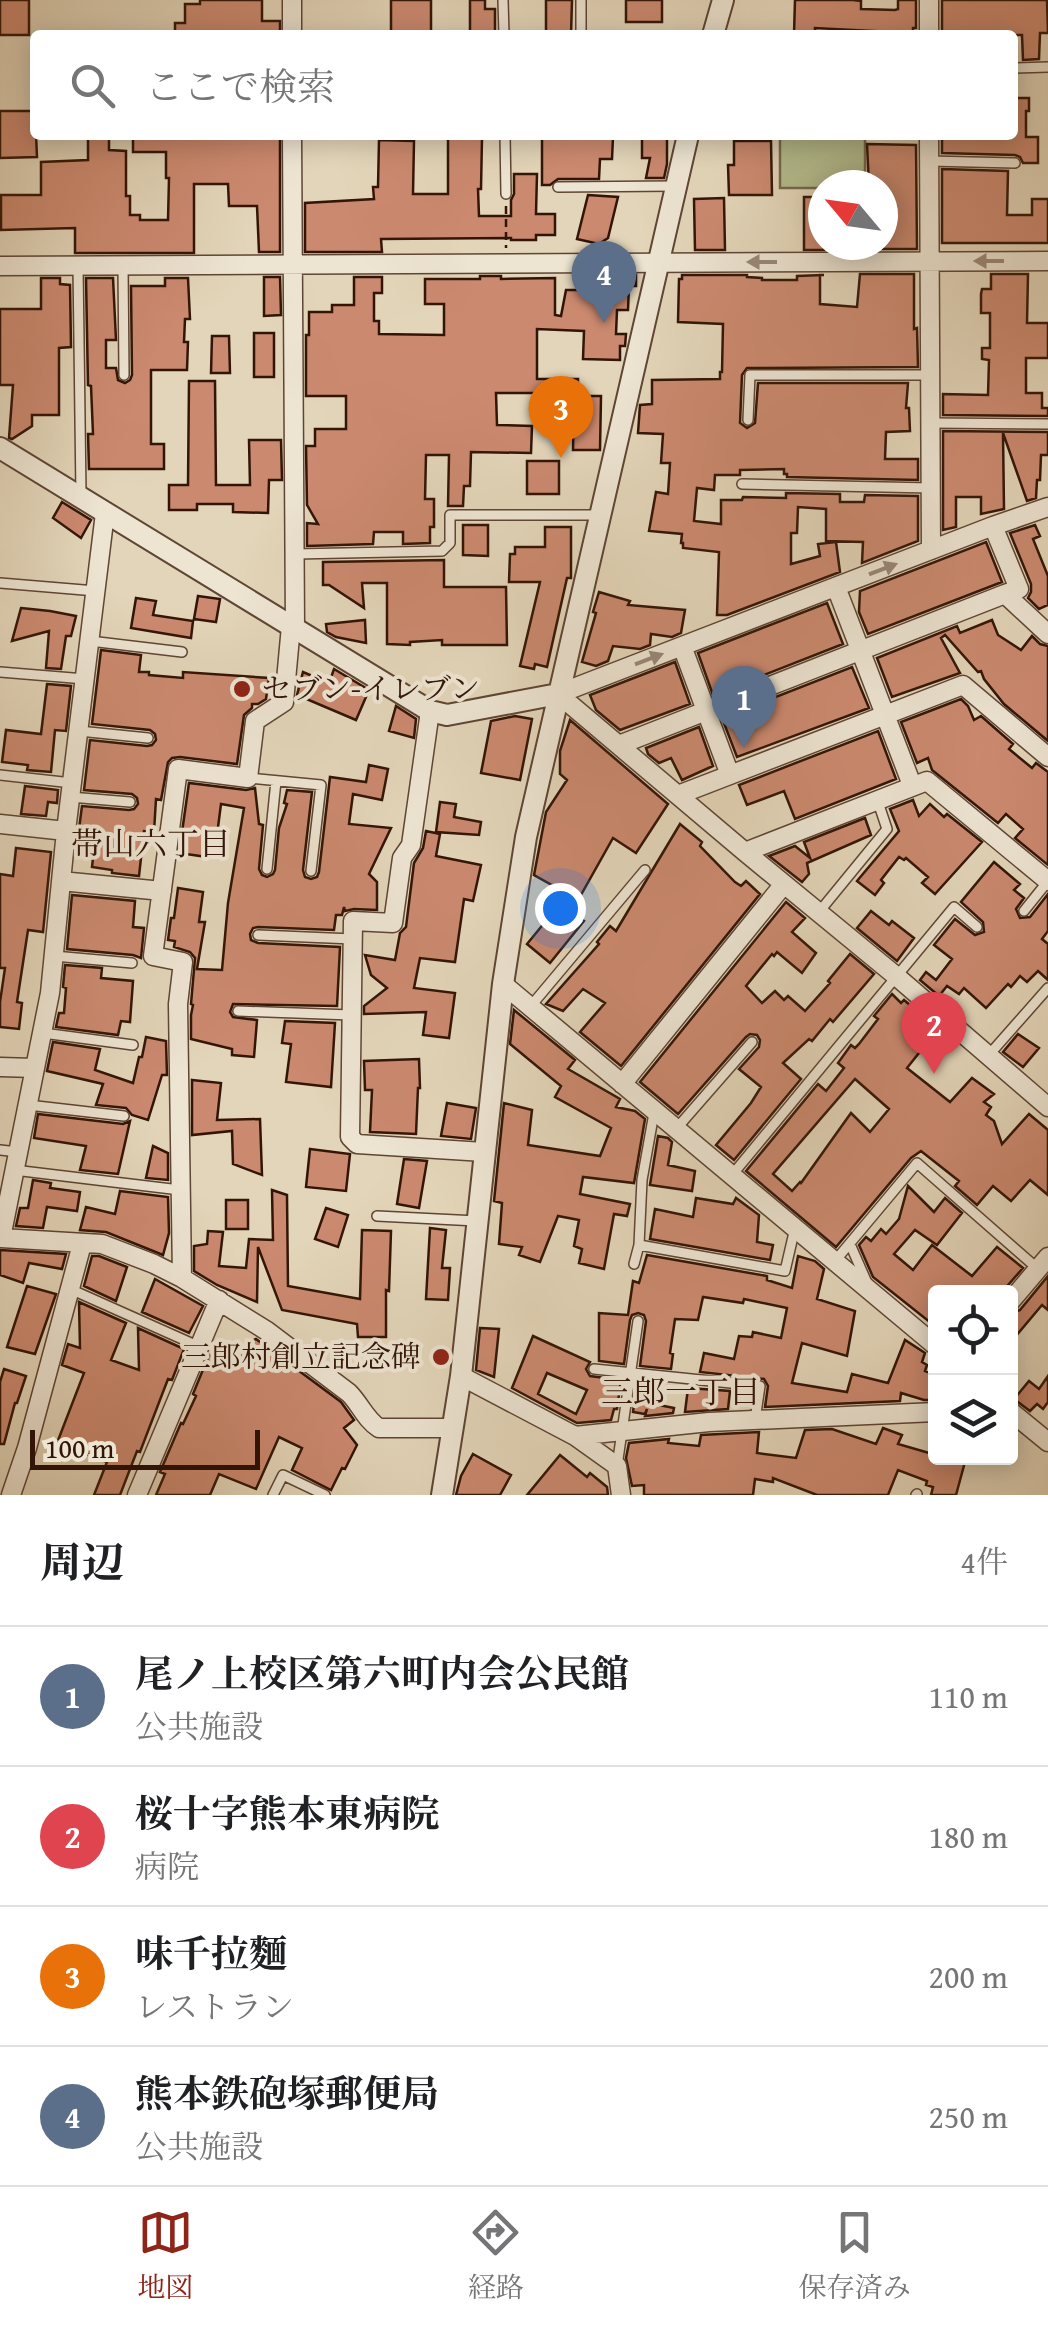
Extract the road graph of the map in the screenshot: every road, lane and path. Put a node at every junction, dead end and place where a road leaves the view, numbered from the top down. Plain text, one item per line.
1 (292, 0) edge
2 (503, 0) edge
3 (581, 0) edge
4 (723, 0) edge
5 (929, 0) edge
6 (292, 30) edge
7 (504, 30) edge
8 (581, 30) edge
9 (714, 30) edge
10 (929, 30) edge
11 (1048, 67) edge
12 (1018, 68) edge
13 (292, 140) edge
14 (505, 140) edge
15 (687, 140) edge
16 (929, 140) edge
17 (929, 161) junction
18 (1014, 163) dead end
19 (676, 186) junction
20 (558, 187) dead end
21 (506, 194) joint
22 (1048, 261) edge
23 (658, 262) junction
24 (930, 262) junction
25 (506, 264) junction
26 (0, 266) edge
27 (78, 266) junction
28 (123, 266) junction
29 (293, 266) junction
30 (124, 375) dead end
31 (930, 375) junction
32 (748, 420) dead end
33 (930, 422) junction
34 (1048, 424) edge
35 (0, 448) edge
36 (742, 484) dead end
37 (930, 488) junction
38 (80, 498) junction
39 (1048, 508) edge
40 (105, 513) junction
41 (600, 515) junction
42 (992, 526) junction
43 (931, 550) junction
44 (295, 554) junction
45 (0, 584) edge
46 (836, 586) junction
47 (96, 591) junction
48 (1005, 594) junction
49 (293, 628) junction
50 (1048, 634) edge
51 (90, 640) junction
52 (682, 646) junction
53 (860, 650) junction
54 (182, 652) dead end
55 (0, 672) edge
56 (85, 680) junction
57 (558, 694) junction
58 (706, 710) junction
59 (430, 711) junction
60 (886, 717) junction
61 (79, 731) junction
62 (148, 738) dead end
63 (619, 745) junction
64 (1048, 757) edge
65 (0, 775) edge
66 (730, 776) junction
67 (248, 778) junction
68 (276, 781) junction
69 (912, 785) junction
70 (71, 790) junction
71 (678, 795) junction
72 (877, 799) junction
73 (130, 802) dead end
74 (0, 824) edge
75 (66, 830) junction
76 (745, 852) junction
77 (267, 869) dead end
78 (645, 870) dead end
79 (311, 871) dead end
80 (60, 881) junction
81 (1048, 881) edge
82 (784, 884) junction
83 (162, 891) junction
84 (1024, 911) dead end
85 (819, 912) junction
86 (977, 927) dead end
87 (258, 935) dead end
88 (352, 939) junction
89 (54, 956) junction
90 (132, 963) dead end
91 (896, 976) junction
92 (503, 984) junction
93 (1048, 988) edge
94 (530, 1007) junction
95 (238, 1011) dead end
96 (352, 1014) junction
97 (42, 1033) junction
98 (752, 1042) dead end
99 (133, 1046) dead end
100 (988, 1056) junction
101 (0, 1067) edge
102 (35, 1068) junction
103 (622, 1084) junction
104 (28, 1105) junction
105 (1048, 1107) edge
106 (654, 1110) junction
107 (124, 1116) dead end
108 (676, 1129) junction
109 (484, 1152) junction
110 (11, 1158) edge
111 (732, 1175) junction
112 (181, 1190) junction
113 (377, 1216) dead end
114 (477, 1221) junction
115 (795, 1228) junction
116 (82, 1244) junction
117 (850, 1244) junction
118 (639, 1245) junction
119 (835, 1262) junction
120 (1043, 1262) edge
121 (634, 1264) dead end
122 (182, 1278) junction
123 (70, 1289) junction
124 (871, 1292) junction
125 (1018, 1292) edge
126 (219, 1300) junction
127 (638, 1320) dead end
128 (928, 1339) edge
129 (200, 1346) junction
130 (594, 1369) dead end
131 (630, 1374) junction
132 (462, 1376) junction
133 (928, 1412) edge
134 (1018, 1419) edge
135 (755, 1420) junction
136 (453, 1428) junction
137 (622, 1431) junction
138 (575, 1436) junction
139 (1048, 1442) edge
140 (617, 1466) junction
141 (12, 1495) edge
142 (137, 1495) edge
143 (272, 1495) edge
144 (325, 1495) edge
145 (442, 1495) edge
146 (621, 1495) edge

1 - 6 street
2 - 7 lane
3 - 8 lane
4 - 9 street
5 - 10 street
11 - 12 lane
13 - 29 street
14 - 21 lane
15 - 19 street
16 - 17 street
17 - 18 lane
17 - 24 street
19 - 20 lane
19 - 23 street
21 - 25 path
22 -> 24 street
24 -> 23 street
23 - 25 street
23 - 41 street
24 - 31 street
25 - 29 street
26 - 27 street
27 - 28 street
27 - 38 lane
28 - 29 street
28 - 30 lane
29 - 44 street
31 - 32 lane
31 - 33 street
33 - 34 lane
33 - 37 street
35 - 38 street
36 - 37 lane
37 - 43 street
38 - 40 street
39 - 42 street
40 - 47 street
40 - 49 street
41 - 44 lane
41 - 57 street
42 - 43 street
42 - 48 street
46 -> 43 street
44 - 49 street
45 - 47 lane
46 - 52 street
46 - 53 street
47 - 51 street
48 - 50 street
48 - 53 street
49 - 59 street
49 - 67 street
51 - 54 lane
51 - 56 street
57 -> 52 street
52 - 58 street
53 - 58 street
53 - 60 street
55 - 56 lane
56 - 61 street
57 - 59 street
57 - 63 street
57 - 92 street
58 - 63 street
58 - 66 street
59 - 88 street
60 - 64 street
60 - 66 street
60 - 69 street
61 - 62 lane
61 - 70 street
63 - 71 street
65 - 70 lane
66 - 71 street
67 - 68 lane
67 - 83 street
68 - 77 lane
68 - 79 lane
69 - 72 street
69 - 81 street
70 - 73 lane
70 - 75 street
71 - 76 street
72 - 76 street
72 - 85 lane
74 - 75 street
75 - 80 street
76 - 82 street
78 - 94 lane
80 - 83 street
80 - 89 street
81 - 84 lane
82 - 85 street
82 - 103 street
83 - 112 street
85 - 91 street
86 - 91 lane
87 - 88 lane
88 - 96 street
89 - 90 lane
89 - 97 street
91 - 100 street
91 - 111 lane
92 - 94 street
92 - 109 street
93 - 100 lane
94 - 103 street
95 - 96 lane
96 - 109 street
97 - 99 lane
97 - 102 street
98 - 108 lane
100 - 105 street
101 - 102 street
102 - 104 street
103 - 106 street
104 - 107 lane
104 - 110 street
106 - 108 street
106 - 118 lane
108 - 111 street
109 - 114 street
110 - 112 lane
110 - 116 street
111 - 115 street
112 - 122 street
113 - 114 lane
114 - 132 street
115 - 118 lane
115 - 119 street
116 - 122 street
116 - 123 street
117 - 119 lane
117 - 120 lane
117 - 124 lane
118 - 121 lane
119 - 124 street
120 - 125 street
122 - 126 street
123 - 129 lane
123 - 141 street
124 - 128 street
126 - 129 street
126 - 136 street
127 - 131 lane
129 - 142 street
130 - 131 lane
131 - 135 lane
131 - 137 lane
132 - 136 street
132 - 138 street
133 - 135 street
134 - 139 street
135 - 137 street
136 - 145 street
137 - 138 street
137 - 140 lane
138 - 140 street
140 - 146 street
143 - 144 lane

